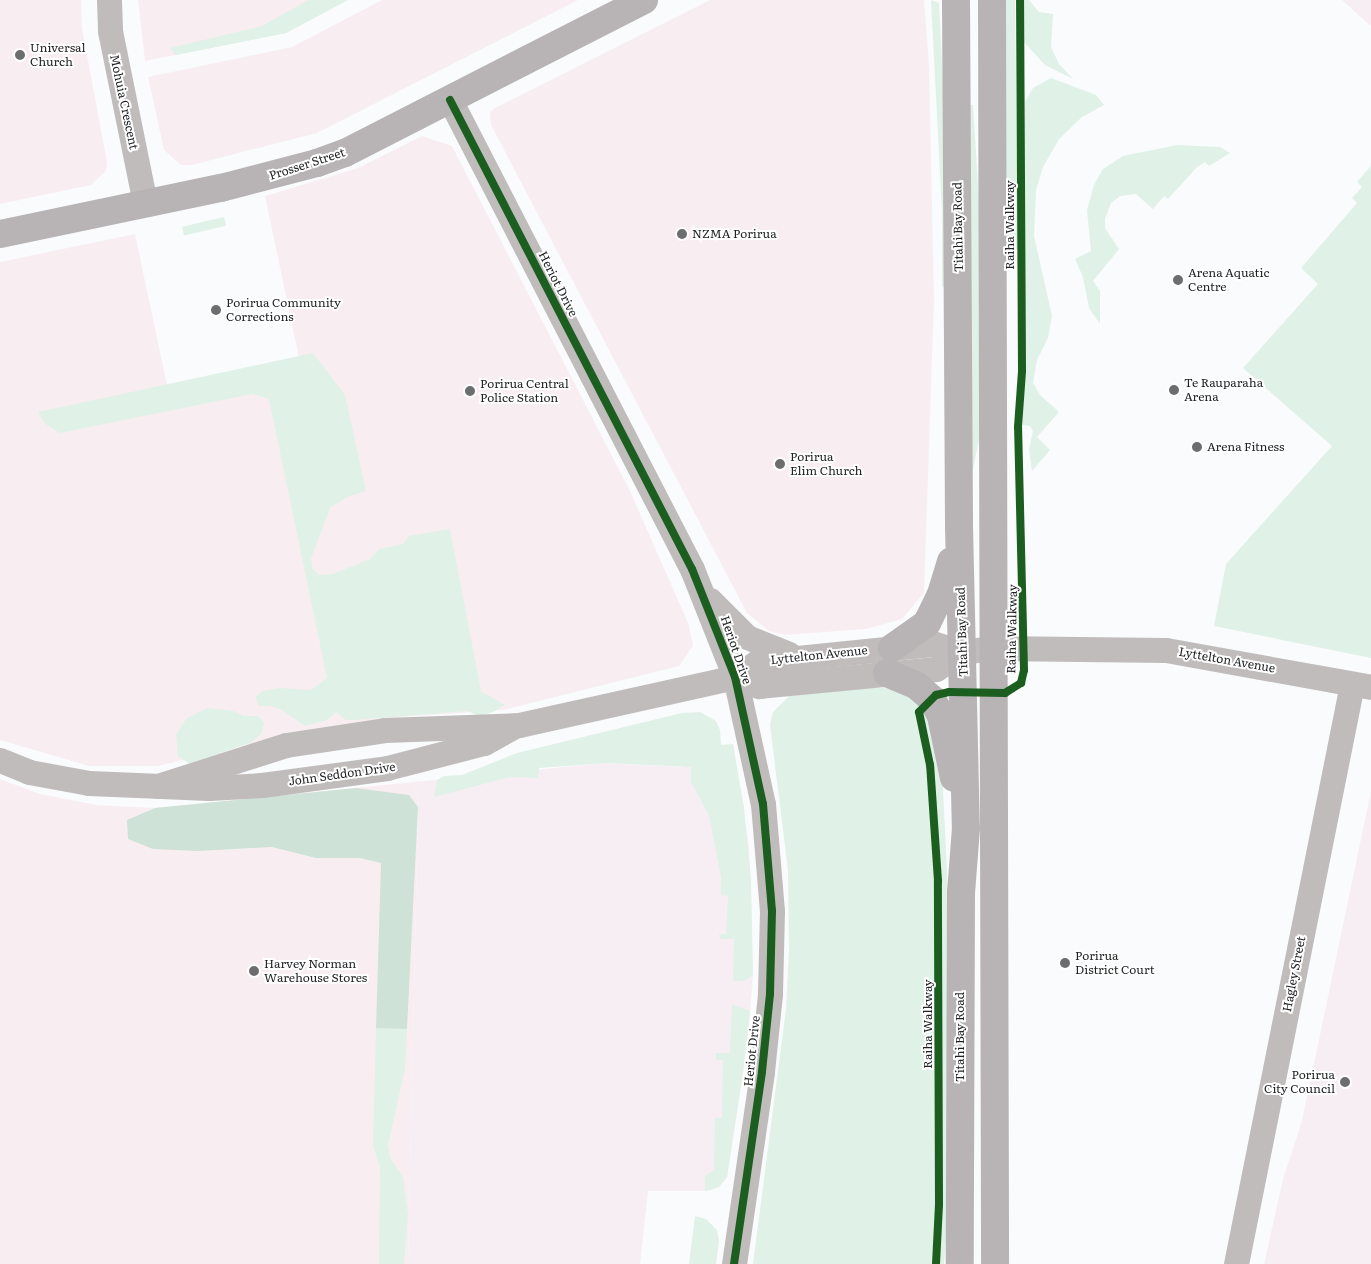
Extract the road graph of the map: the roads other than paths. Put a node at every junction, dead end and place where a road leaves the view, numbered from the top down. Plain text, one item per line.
1 (109, 0) edge
2 (644, 0) edge
3 (956, 0) edge
4 (992, 0) edge
5 (450, 100) junction
6 (145, 203) junction
7 (0, 234) edge
8 (959, 526) junction
9 (703, 593) junction
10 (994, 648) junction
11 (961, 652) junction
12 (803, 656) junction
13 (889, 661) junction
14 (735, 677) junction
15 (1361, 686) edge
16 (519, 724) junction
17 (0, 760) edge
18 (158, 786) junction
19 (966, 828) junction
20 (734, 1264) edge
21 (960, 1264) edge
22 (995, 1264) edge
23 (1236, 1264) edge

1 - 6 street, Mohuia Crescent
2 - 5 main road, Prosser Street
3 - 8 main road, Titahi Bay Road
4 - 10 main road
5 - 6 main road, Prosser Street
5 - 9 street, Heriot Drive
6 - 7 main road, Prosser Street
8 - 11 main road, Titahi Bay Road
8 - 13 main road
9 - 12 street
9 - 14 street, Heriot Drive
10 - 11 street, Lyttelton Avenue
10 - 15 street, Lyttelton Avenue
10 - 22 main road
11 - 13 street, Lyttelton Avenue
11 - 19 main road, Titahi Bay Road
12 - 13 street, Lyttelton Avenue
12 - 14 street, Lyttelton Avenue
13 - 14 street, Lyttelton Avenue
13 - 19 main road
14 - 16 street, John Seddon Drive
14 - 20 street, Heriot Drive
15 - 23 street, Hagley Street
16 - 18 street, John Seddon Drive
16 - 18 street, John Seddon Drive
17 - 18 street, John Seddon Drive
19 - 21 main road, Titahi Bay Road

